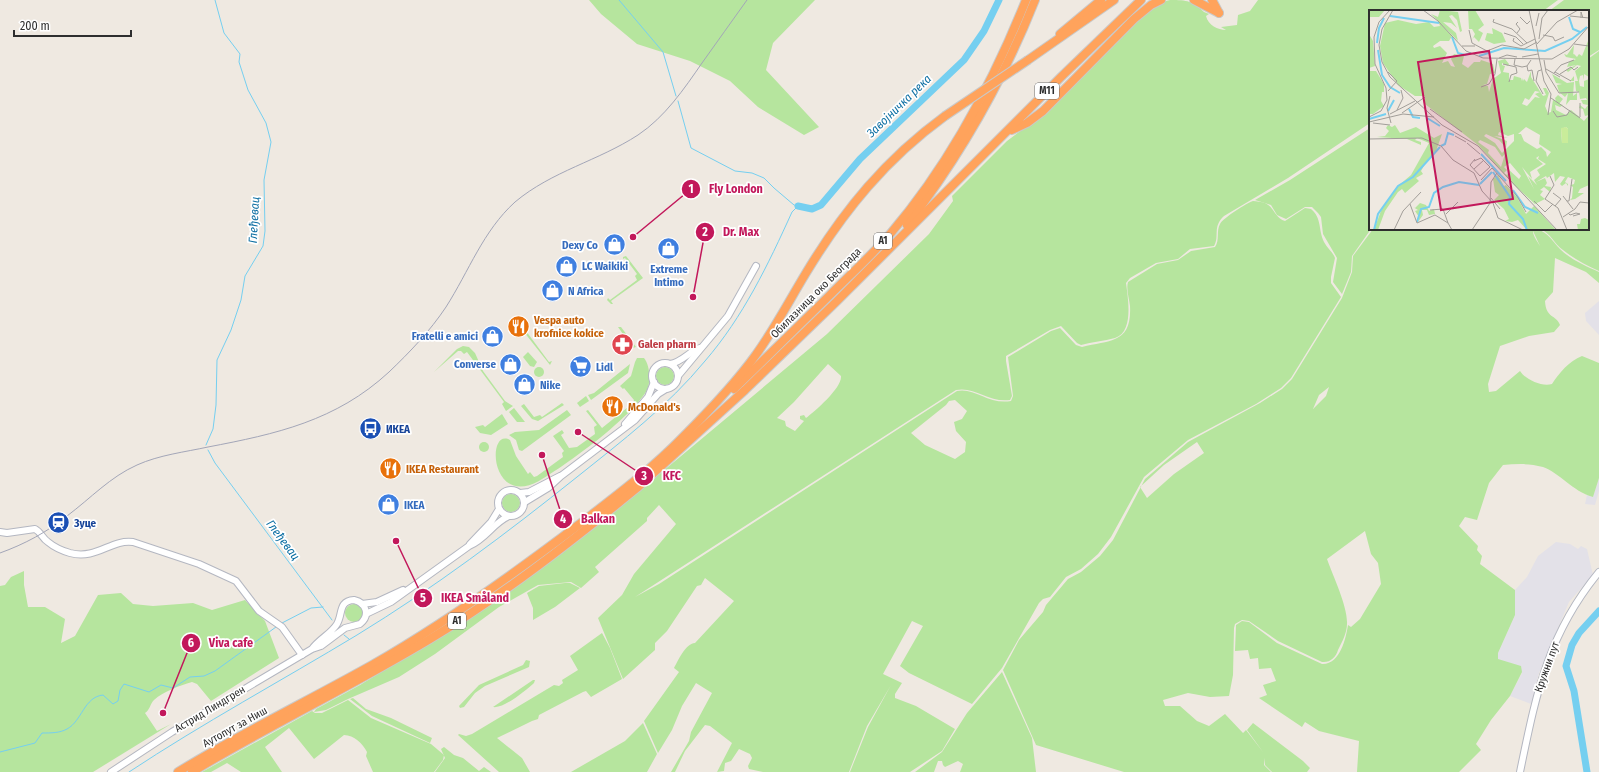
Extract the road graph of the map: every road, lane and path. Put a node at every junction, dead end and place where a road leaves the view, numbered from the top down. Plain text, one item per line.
1 (1026, 0) edge
2 (1035, 0) edge
3 (1101, 0) edge
4 (1114, 0) edge
5 (1141, 0) edge
6 (1161, 0) edge
7 (1194, 0) edge
8 (1212, 0) edge
9 (1040, 53) junction
10 (1006, 133) junction
11 (888, 249) junction
12 (756, 266) dead end
13 (700, 348) junction
14 (670, 364) junction
15 (678, 376) junction
16 (654, 382) junction
17 (666, 389) junction
18 (622, 428) junction
19 (682, 439) junction
20 (561, 476) junction
21 (520, 493) junction
22 (524, 502) junction
23 (499, 509) junction
24 (509, 516) junction
25 (0, 532) edge
26 (469, 546) junction
27 (1599, 572) edge
28 (405, 590) junction
29 (362, 604) junction
30 (366, 614) junction
31 (340, 615) junction
32 (351, 626) junction
33 (312, 649) junction
34 (302, 655) junction
35 (316, 699) junction
36 (304, 706) junction
37 (111, 772) edge
38 (178, 772) edge
39 (192, 772) edge
40 (1520, 772) edge

1 - 19 highway, Обилазница око Београда / A1
2 - 11 highway, A1
3 - 9 highway
4 - 9 highway
5 - 10 highway, M11
6 - 10 highway
7 - 8 highway
9 - 19 highway, bridge
10 - 11 highway
11 - 35 highway, A1
12 - 13 street
13 - 14 street
13 - 15 street
14 - 15 street
14 - 16 street
15 - 17 street
16 - 17 street
16 - 18 street
17 - 18 street
18 - 20 street
19 - 35 highway, A1
20 - 21 street
20 - 22 street
21 - 22 street
21 - 23 street
22 - 24 street
23 - 24 street
23 - 26 street, Астрид Линдгрен
24 - 26 street, Астрид Линдгрен
25 - 34 street
26 - 28 street, Астрид Линдгрен
27 - 40 street, Кружни пут
28 - 29 street, Астрид Линдгрен
28 - 30 street, Астрид Линдгрен
29 - 30 street
29 - 31 street, Астрид Линдгрен
30 - 32 street, Астрид Линдгрен
31 - 32 street
31 - 33 street, Астрид Линдгрен
32 - 33 street, Астрид Линдгрен
33 - 34 street, Астрид Линдгрен
34 - 37 street, Астрид Линдгрен
35 - 36 highway, A1
36 - 38 highway, Аутопут за Ниш / A1
36 - 39 highway, Аутопут за Ниш / A1

